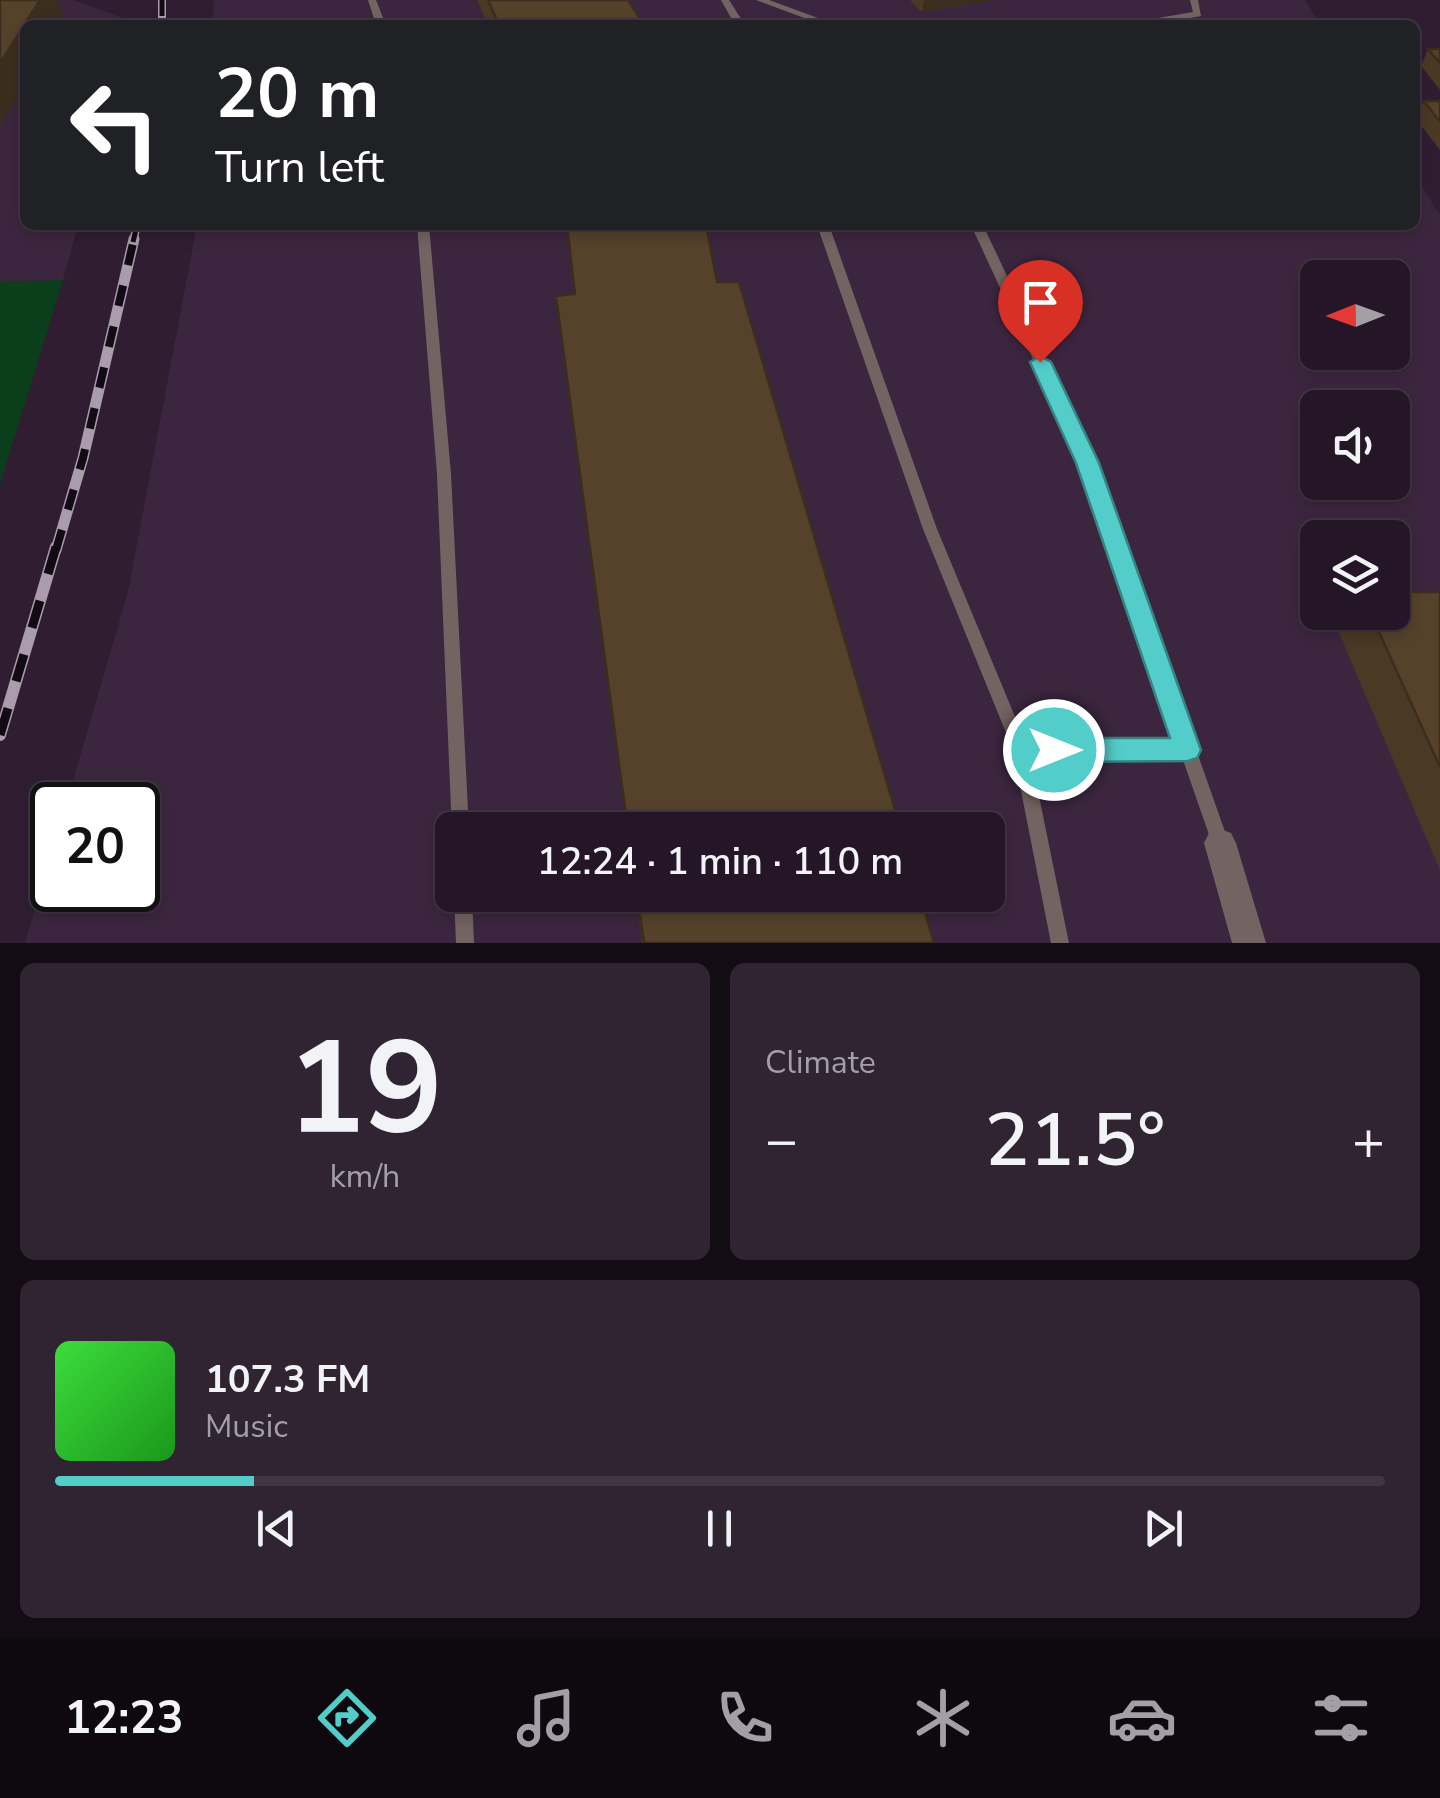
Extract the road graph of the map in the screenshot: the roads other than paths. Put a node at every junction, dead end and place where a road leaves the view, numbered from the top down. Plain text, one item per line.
1 (760, 0) edge
2 (1194, 0) edge
3 (818, 20) edge
4 (1164, 20) edge
5 (423, 230) edge
6 (825, 230) edge
7 (979, 230) edge
8 (1021, 750) junction
9 (1188, 750) junction
10 (459, 812) edge
11 (1220, 843) joint
12 (464, 912) edge
13 (465, 943) edge
14 (1060, 943) edge
15 (1249, 943) edge

1 - 3 lane
2 - 4 lane
5 - 10 lane
6 - 8 lane
7 - 9 lane
8 - 9 lane
8 - 14 lane
9 - 11 lane
11 - 15 street
12 - 13 lane

